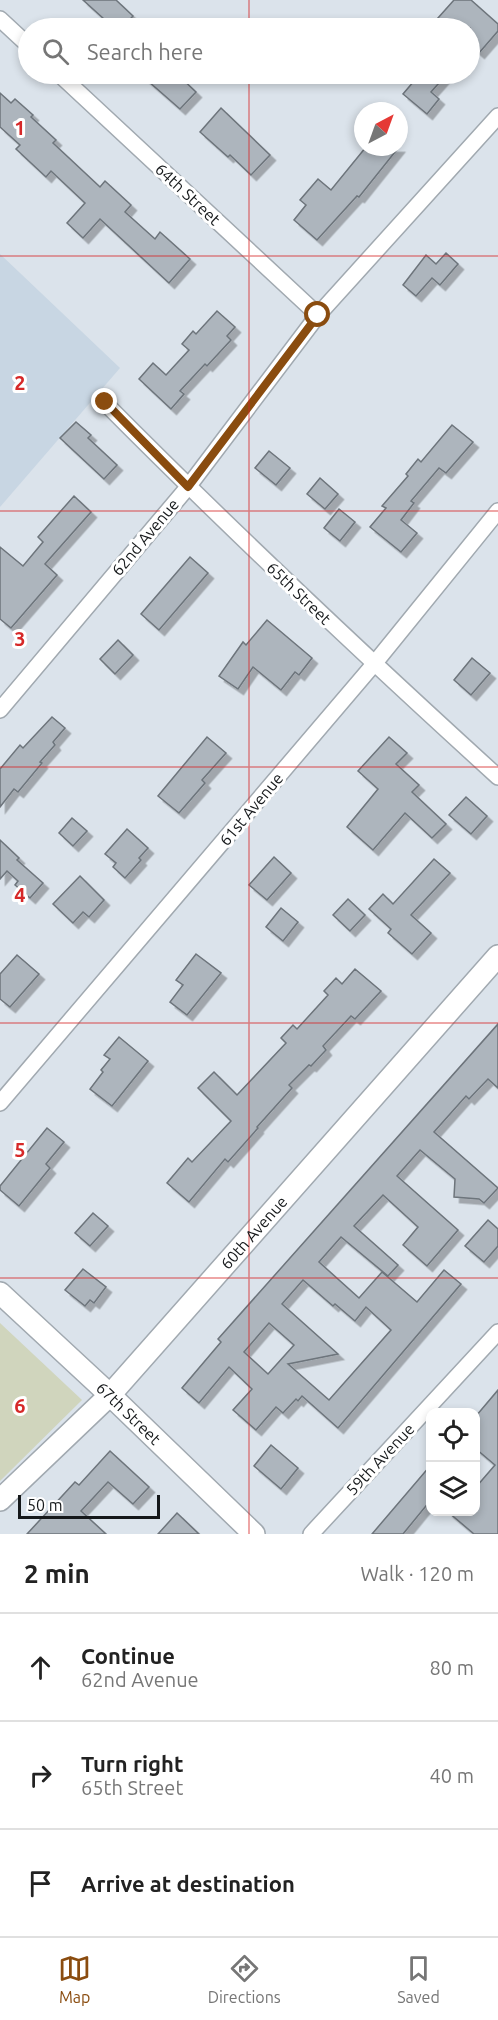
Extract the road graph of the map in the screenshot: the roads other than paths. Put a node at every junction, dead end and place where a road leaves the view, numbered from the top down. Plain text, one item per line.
1 (0, 19) edge
2 (18, 36) edge
3 (70, 84) edge
4 (498, 116) edge
5 (318, 315) junction
6 (105, 402) dead end
7 (188, 487) junction
8 (498, 511) edge
9 (374, 664) junction
10 (0, 710) edge
11 (498, 777) edge
12 (498, 956) edge
13 (0, 1103) edge
14 (0, 1293) edge
15 (498, 1332) edge
16 (110, 1395) junction
17 (0, 1500) edge
18 (254, 1534) edge
19 (311, 1534) edge

1 - 2 street
3 - 5 street, 64th Street
4 - 5 street, 62nd Avenue
5 - 7 street, 62nd Avenue
6 - 7 street, 65th Street
7 - 9 street, 65th Street
7 - 10 street, 62nd Avenue
8 - 9 street, 61st Avenue
9 - 11 street, 65th Street
9 - 13 street, 61st Avenue
12 - 16 street, 60th Avenue
14 - 16 street, 67th Street
15 - 19 street, 59th Avenue
16 - 17 street, 60th Avenue
16 - 18 street, 67th Street

